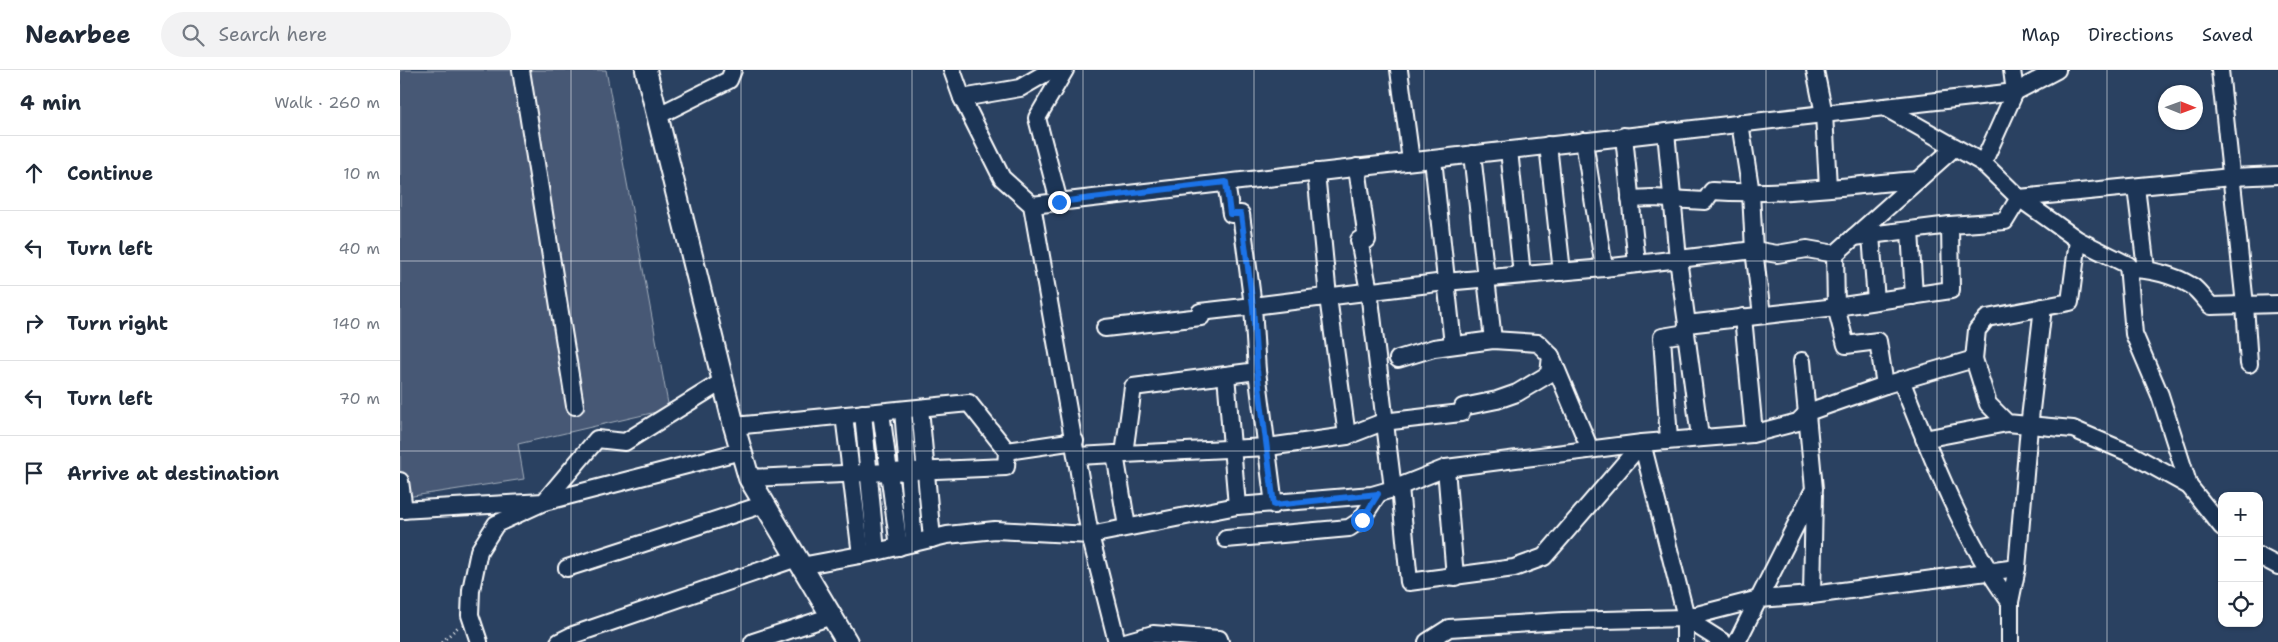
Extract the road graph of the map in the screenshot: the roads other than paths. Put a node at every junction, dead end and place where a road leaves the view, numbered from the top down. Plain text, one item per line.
1 (521, 70) edge
2 (646, 70) edge
3 (733, 70) edge
4 (952, 70) edge
5 (1051, 70) edge
6 (1066, 70) edge
7 (1399, 70) edge
8 (1815, 70) edge
9 (2012, 70) edge
10 (2220, 70) edge
11 (2055, 71) edge
12 (2015, 92) junction
13 (962, 98) junction
14 (1884, 107) junction
15 (1824, 114) junction
16 (657, 116) junction
17 (1740, 123) junction
18 (1666, 132) junction
19 (1624, 136) junction
20 (1584, 141) junction
21 (1548, 145) junction
22 (1955, 147) junction
23 (1509, 150) junction
24 (1472, 154) junction
25 (1433, 159) junction
26 (1411, 161) junction
27 (1983, 163) junction
28 (1358, 167) junction
29 (1316, 172) junction
30 (2278, 175) edge
31 (2232, 177) junction
32 (1918, 180) junction
33 (1226, 182) junction
34 (1828, 187) junction
35 (2136, 187) junction
36 (1751, 194) junction
37 (2019, 198) junction
38 (1630, 199) junction
39 (1672, 199) junction
40 (1059, 202) junction
41 (1032, 205) junction
42 (1950, 225) junction
43 (1910, 231) junction
44 (1871, 235) junction
45 (1854, 237) junction
46 (2078, 240) junction
47 (1754, 250) junction
48 (1835, 254) junction
49 (1678, 259) junction
50 (1638, 264) junction
51 (1604, 268) junction
52 (2129, 269) junction
53 (2146, 269) junction
54 (1562, 272) junction
55 (1522, 275) junction
56 (1486, 278) junction
57 (1445, 282) junction
58 (1369, 291) junction
59 (1328, 296) junction
60 (1914, 296) junction
61 (1876, 301) junction
62 (2278, 304) edge
63 (2245, 305) junction
64 (1253, 306) junction
65 (1836, 307) junction
66 (2044, 307) junction
67 (1762, 315) junction
68 (1743, 317) junction
69 (1105, 328) dead end
70 (1687, 329) junction
71 (1493, 340) junction
72 (1453, 345) junction
73 (1551, 356) junction
74 (1974, 359) junction
75 (1398, 360) dead end
76 (1802, 362) dead end
77 (2249, 364) dead end
78 (1257, 370) junction
79 (1226, 375) junction
80 (723, 381) junction
81 (1893, 382) junction
82 (575, 406) dead end
83 (920, 408) junction
84 (903, 410) junction
85 (881, 412) junction
86 (1808, 412) junction
87 (863, 413) junction
88 (844, 415) junction
89 (1383, 422) junction
90 (2007, 423) junction
91 (734, 426) junction
92 (2030, 427) junction
93 (1754, 433) junction
94 (1347, 436) junction
95 (1700, 437) junction
96 (1924, 439) junction
97 (1669, 440) junction
98 (1642, 443) junction
99 (1268, 447) junction
100 (1076, 449) junction
101 (1233, 449) junction
102 (1590, 449) junction
103 (741, 451) junction
104 (1007, 451) junction
105 (1119, 454) junction
106 (1446, 468) junction
107 (926, 470) junction
108 (908, 471) junction
109 (889, 472) junction
110 (870, 473) junction
111 (850, 474) junction
112 (749, 478) junction
113 (400, 481) edge
114 (2189, 486) junction
115 (1390, 490) junction
116 (1814, 490) junction
117 (544, 502) junction
118 (765, 504) junction
119 (1274, 505) junction
120 (1237, 506) junction
121 (402, 510) edge
122 (2218, 522) edge
123 (1127, 527) junction
124 (1090, 535) junction
125 (932, 539) junction
126 (1226, 539) dead end
127 (907, 545) junction
128 (869, 554) junction
129 (2263, 558) edge
130 (799, 562) junction
131 (2278, 566) edge
132 (567, 568) dead end
133 (2017, 568) junction
134 (1988, 572) junction
135 (1455, 577) junction
136 (1812, 594) junction
137 (1759, 599) junction
138 (2010, 602) junction
139 (832, 616) junction
140 (1685, 618) junction
141 (1220, 640) edge
142 (479, 642) edge
143 (559, 642) edge
144 (753, 642) edge
145 (847, 642) edge
146 (1117, 642) edge
147 (1125, 642) edge
148 (1236, 642) edge
149 (1427, 642) edge
150 (1685, 642) edge
151 (1723, 642) edge
152 (1737, 642) edge
153 (2010, 642) edge

1 - 82 street
2 - 16 main road
3 - 16 street
4 - 13 street
5 - 13 street
6 - 40 street
7 - 26 street
8 - 15 street
9 - 12 street
10 - 31 street
11 - 12 street
12 - 14 street
12 - 27 street
13 - 41 street
14 - 15 street
14 - 22 street
15 - 17 street
15 - 34 street
16 - 80 main road
17 - 18 street
17 - 36 street
18 - 19 street
18 - 39 street
19 - 20 street
19 - 38 street
20 - 21 street
20 - 51 street
21 - 23 street
21 - 54 street
22 - 27 street
22 - 32 street
23 - 24 street
23 - 55 street
24 - 25 street
24 - 56 street
25 - 26 street
25 - 57 street
26 - 28 street
27 - 37 street
28 - 29 street
28 - 58 street
29 - 33 street
29 - 59 street
30 - 31 street
31 - 35 street
31 - 63 street
32 - 34 street
32 - 45 street
33 - 40 street
33 - 64 street
34 - 36 street
35 - 37 street
35 - 53 street
36 - 39 street
36 - 47 street
37 - 42 street
37 - 46 street
38 - 39 street
38 - 50 street
39 - 49 street
40 - 41 street
41 - 100 street
42 - 43 street
42 - 60 street
43 - 44 street
43 - 60 street
44 - 45 street
44 - 61 street
45 - 48 street
46 - 52 street
46 - 66 street
47 - 48 street
47 - 49 street
47 - 67 street
48 - 65 street
49 - 50 street
49 - 70 street
50 - 51 street
51 - 54 street
52 - 53 street
52 - 114 street
53 - 63 street
54 - 55 street
55 - 56 street
56 - 57 street
56 - 71 street
57 - 58 street
57 - 72 street
58 - 59 street
58 - 89 street
59 - 64 street
59 - 94 street
60 - 61 street
61 - 65 street
62 - 63 street
63 - 77 street
64 - 69 street
64 - 78 street
65 - 67 street
65 - 81 street
66 - 74 street
66 - 92 street
67 - 68 street
68 - 70 street
68 - 93 street
70 - 95 street
70 - 97 street
71 - 72 street
71 - 73 street
72 - 75 street
73 - 89 street
73 - 102 street
74 - 81 street
74 - 90 street
76 - 86 street
78 - 79 street
78 - 99 street
79 - 101 street
79 - 105 street
80 - 91 main road
80 - 117 street
81 - 86 street
81 - 96 street
83 - 84 street
83 - 104 street
83 - 107 street
84 - 85 street
84 - 108 street
85 - 87 street
85 - 109 street
86 - 93 street
86 - 116 street
87 - 88 street
87 - 110 street
88 - 91 street
88 - 111 street
89 - 94 street
89 - 115 street
90 - 92 street
90 - 96 street
91 - 103 main road
92 - 114 street
92 - 133 street
93 - 95 street
94 - 99 street
95 - 97 street
96 - 134 street
97 - 98 street
98 - 102 street
98 - 135 street
98 - 140 street
99 - 101 street
99 - 119 street
100 - 104 street
100 - 105 street
100 - 124 street
101 - 105 street
101 - 120 street
102 - 106 street
103 - 112 main road
103 - 117 street
104 - 107 street
105 - 123 street
106 - 115 street
106 - 135 street
107 - 108 street
107 - 125 street
108 - 109 street
108 - 127 street
109 - 110 street
109 - 127 street
110 - 111 street
110 - 128 street
111 - 112 street
111 - 128 street
112 - 118 main road
113 - 121 street
114 - 122 street
115 - 119 street
115 - 126 street
115 - 135 street
116 - 136 street
116 - 137 street
117 - 121 street
117 - 142 street
118 - 130 main road
118 - 132 street
119 - 120 street
120 - 123 street
123 - 124 street
124 - 125 street
124 - 146 street
125 - 127 street
127 - 128 street
128 - 130 street
129 - 131 street
130 - 139 main road
130 - 143 street
133 - 134 street
133 - 138 street
134 - 136 street
134 - 138 street
136 - 137 street
137 - 140 street
137 - 152 street
138 - 153 street
139 - 144 street
139 - 145 main road
140 - 149 street
140 - 150 street
140 - 151 street
141 - 147 street
141 - 148 street

